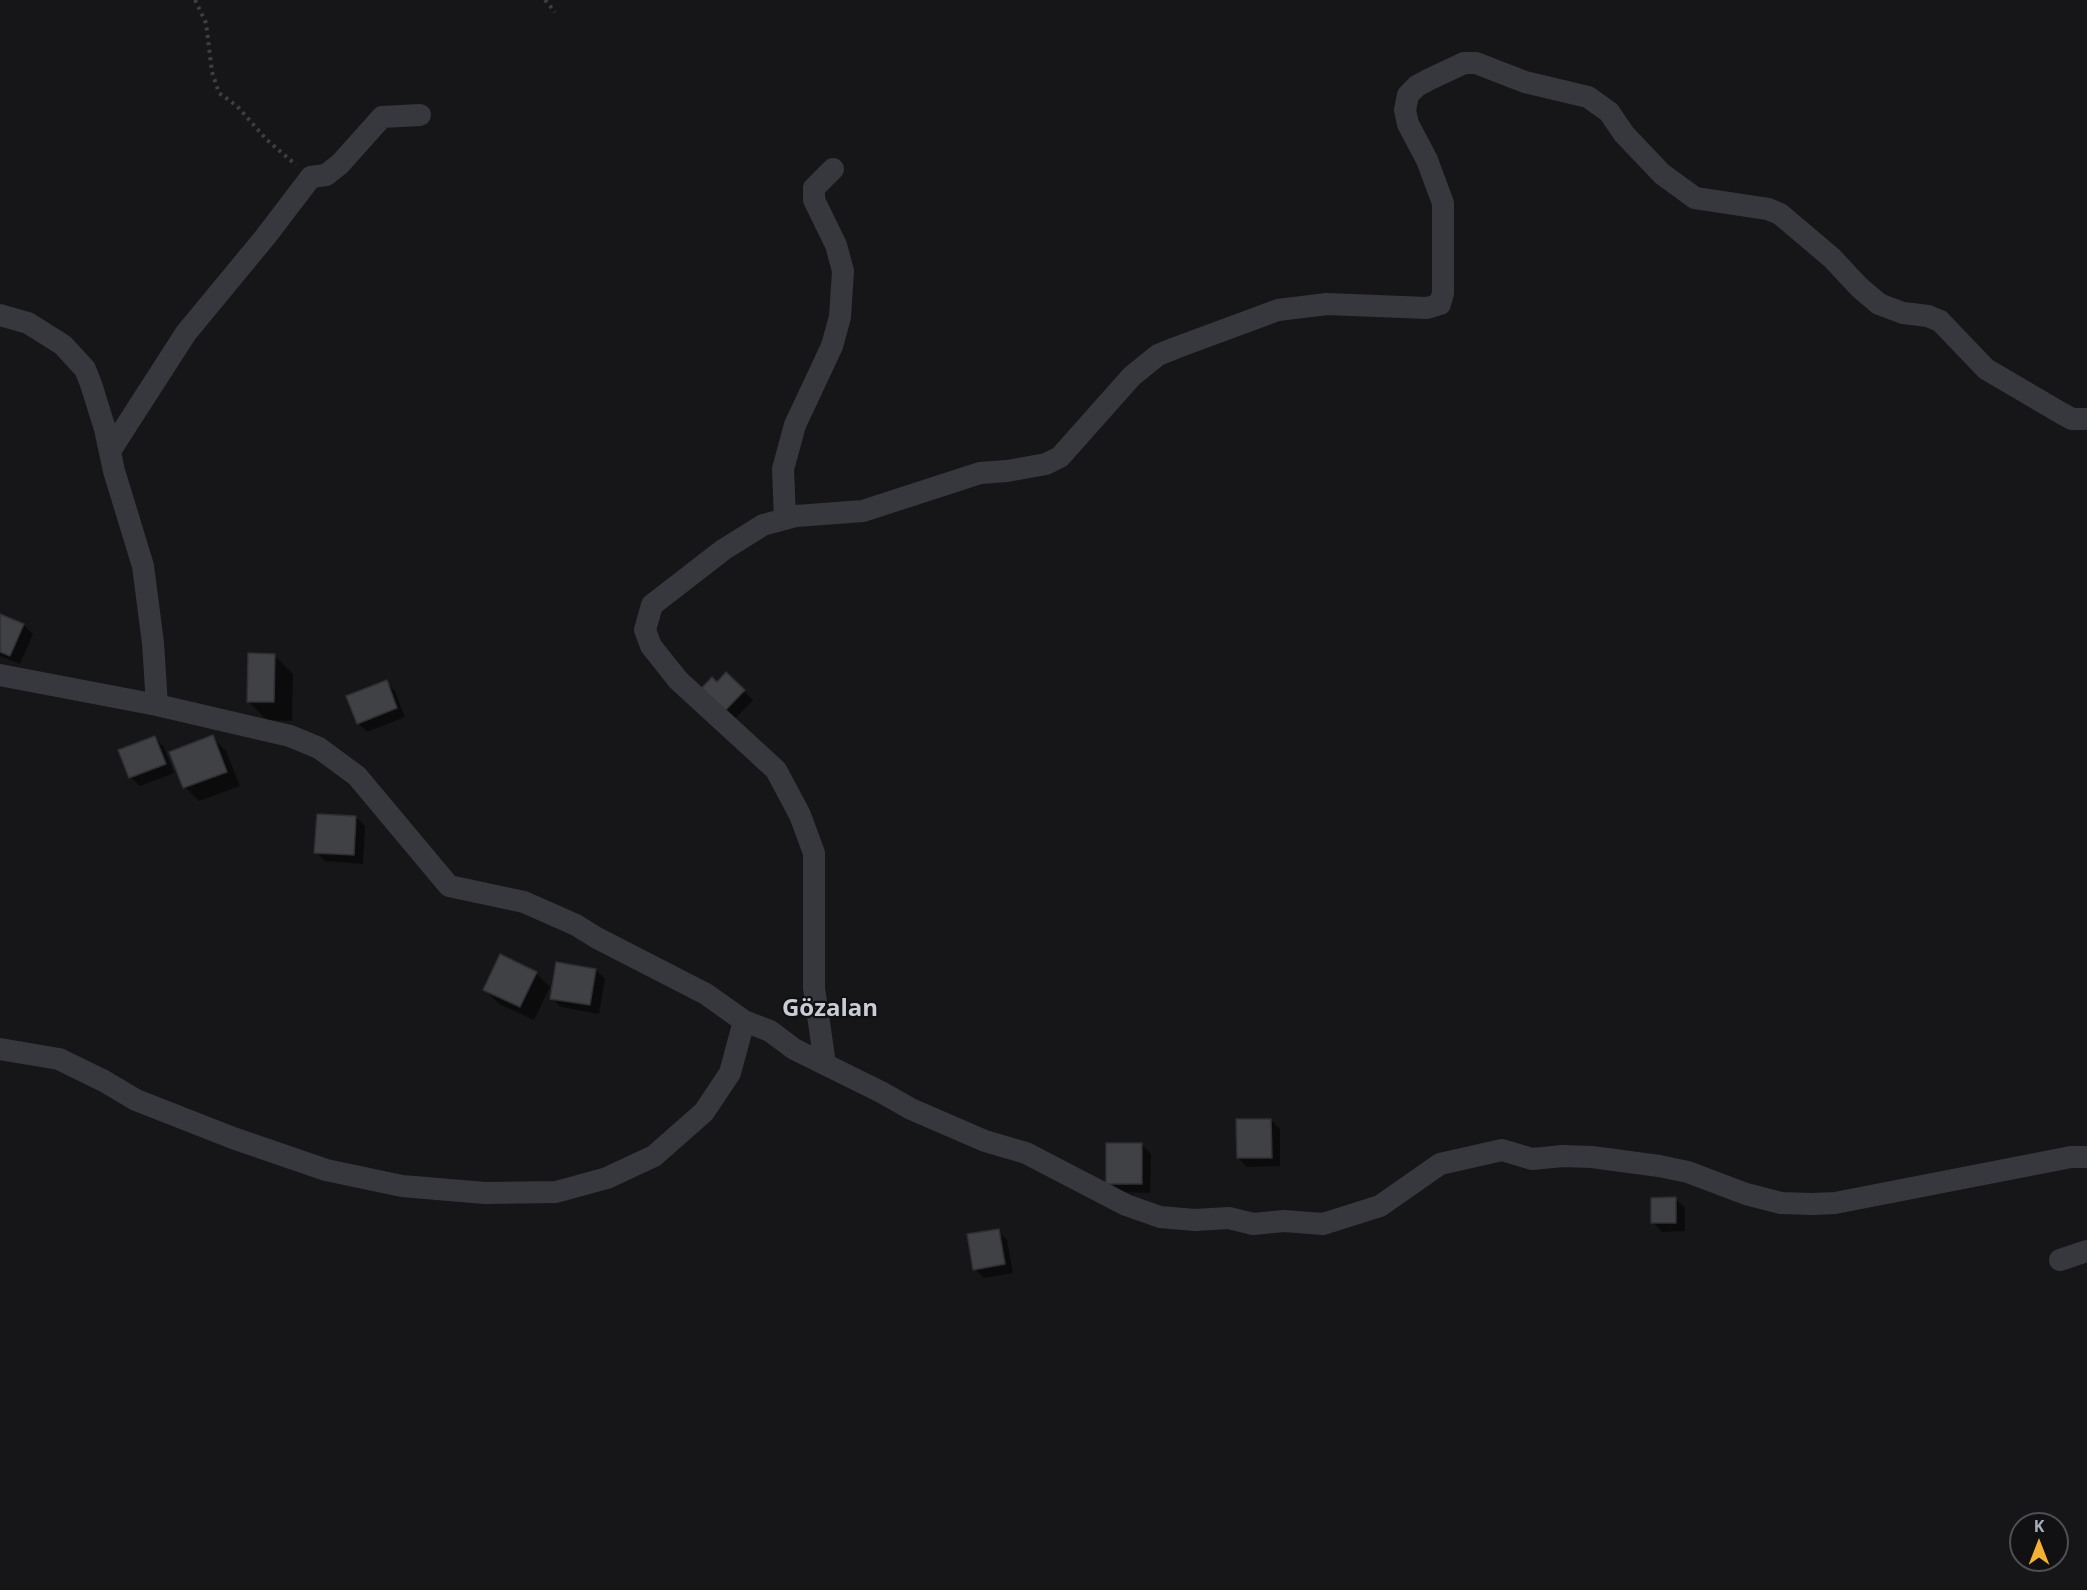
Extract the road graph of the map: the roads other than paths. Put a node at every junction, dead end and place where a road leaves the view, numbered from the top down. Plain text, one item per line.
1 (420, 115) dead end
2 (833, 169) dead end
3 (0, 315) edge
4 (2087, 419) edge
5 (110, 451) junction
6 (785, 519) junction
7 (0, 675) edge
8 (157, 705) junction
9 (744, 1021) junction
10 (0, 1049) edge
11 (825, 1064) junction
12 (2087, 1157) edge
13 (2087, 1251) edge
14 (2060, 1260) dead end

1 - 5 street
2 - 6 street
3 - 5 street
4 - 6 street
5 - 8 street
6 - 11 street
7 - 8 street
8 - 9 street
9 - 10 street
9 - 11 street
11 - 12 street
13 - 14 street

